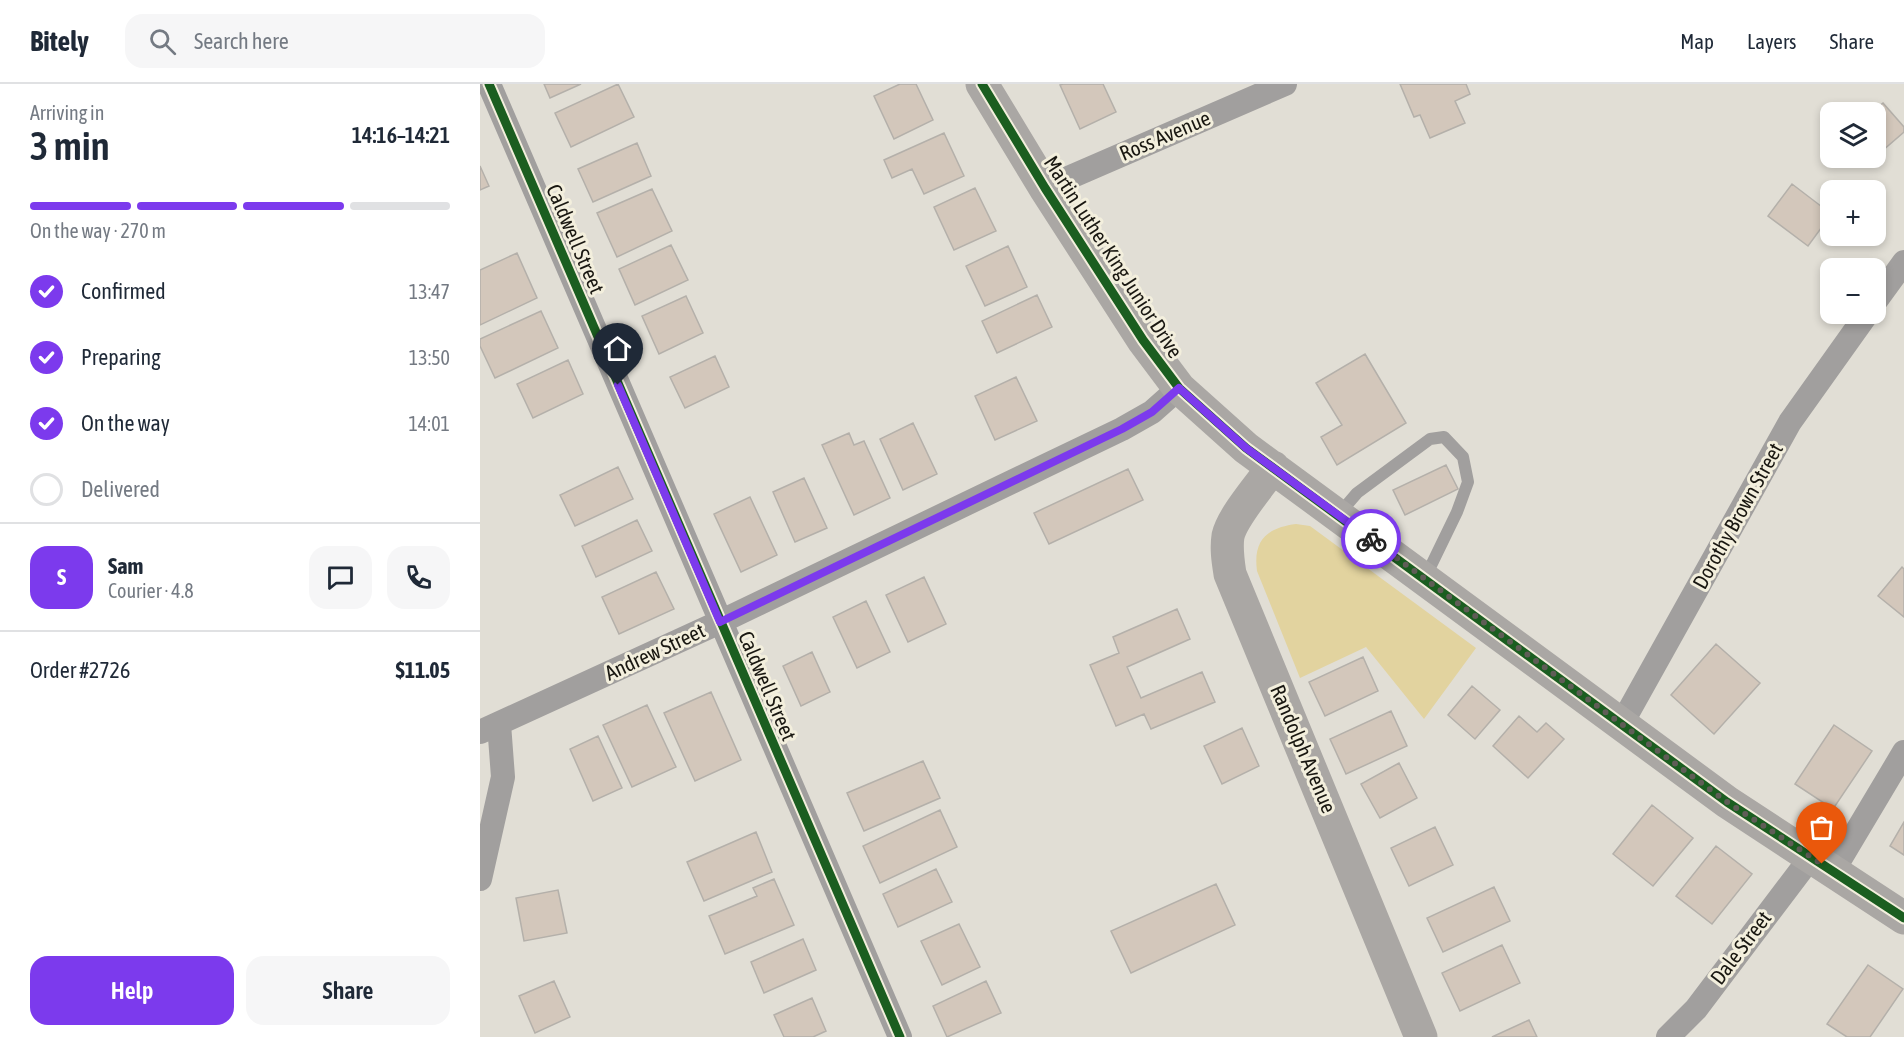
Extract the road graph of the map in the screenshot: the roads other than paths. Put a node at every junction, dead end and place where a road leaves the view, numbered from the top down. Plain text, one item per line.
1 (982, 84) edge
2 (1285, 84) edge
3 (489, 100) edge
4 (1045, 188) junction
5 (1904, 262) edge
6 (1886, 287) edge
7 (1860, 324) edge
8 (1179, 388) junction
9 (1273, 467) junction
10 (1338, 514) junction
11 (1425, 579) junction
12 (720, 622) junction
13 (1621, 725) junction
14 (489, 728) edge
15 (1904, 752) edge
16 (1822, 864) junction
17 (480, 879) edge
18 (1904, 918) edge
19 (900, 1037) edge
20 (1421, 1037) edge
21 (1668, 1037) edge

1 - 4 main road, Martin Luther King Junior Drive
2 - 4 street, Ross Avenue
3 - 12 street, Caldwell Street
4 - 8 main road, Martin Luther King Junior Drive
5 - 6 street
7 - 13 street, Dorothy Brown Street
8 - 9 main road, Martin Luther King Junior Drive
8 - 12 street, Andrew Street
9 - 10 main road, Martin Luther King Junior Drive
9 - 20 main road, Randolph Avenue
10 - 11 main road, Martin Luther King Junior Drive
10 - 11 lane
11 - 13 main road, Martin Luther King Junior Drive
12 - 14 street, Andrew Street
12 - 19 street, Caldwell Street
13 - 16 main road, Martin Luther King Junior Drive
14 - 17 street
15 - 16 street, Dale Street
16 - 18 main road, Martin Luther King Junior Drive
16 - 21 street, Dale Street

